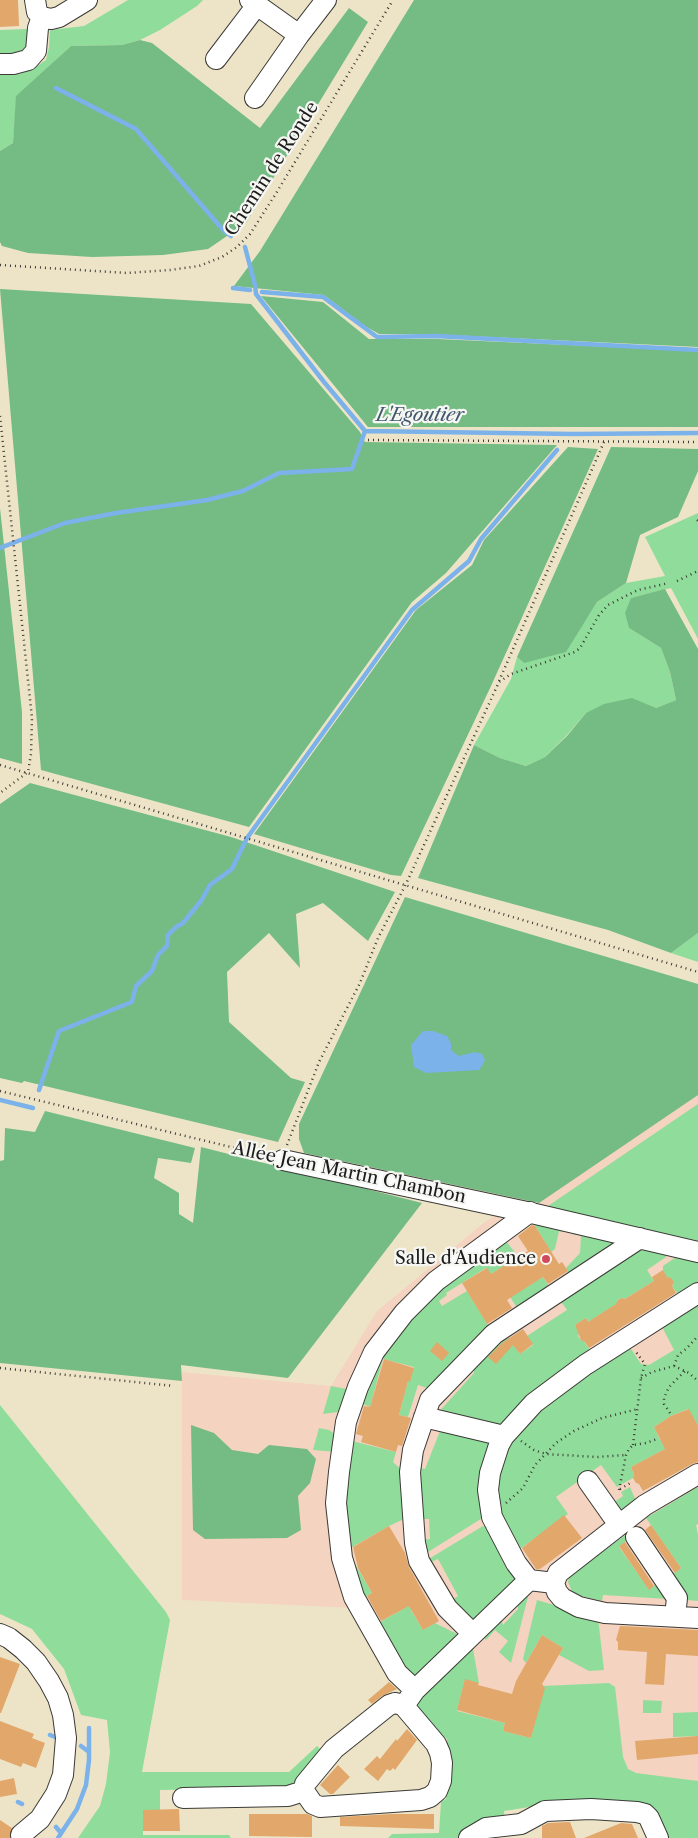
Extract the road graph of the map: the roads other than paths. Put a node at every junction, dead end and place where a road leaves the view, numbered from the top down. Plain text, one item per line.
1 (87, 0) edge
2 (326, 0) edge
3 (254, 2) edge
4 (39, 9) edge
5 (298, 35) junction
6 (216, 59) dead end
7 (0, 64) edge
8 (255, 98) dead end
9 (283, 1160) road end
10 (530, 1212) junction
11 (640, 1238) junction
12 (698, 1252) edge
13 (698, 1293) edge
14 (424, 1418) junction
15 (507, 1432) junction
16 (698, 1474) edge
17 (588, 1481) dead end
18 (619, 1526) junction
19 (636, 1537) dead end
20 (529, 1580) junction
21 (554, 1583) junction
22 (675, 1616) junction
23 (698, 1618) edge
24 (472, 1633) junction
25 (0, 1634) edge
26 (415, 1690) junction
27 (403, 1705) junction
28 (304, 1791) junction
29 (183, 1798) dead end
30 (21, 1835) dead end
31 (469, 1838) edge
32 (658, 1838) edge

1 - 4 street
2 - 5 street
3 - 5 street
3 - 6 street
4 - 7 street
5 - 8 street
9 - 10 street, Allée Jean Martin Chambon
10 - 11 street, Allée Jean Martin Chambon
10 - 26 street
11 - 12 street, Allée Jean Martin Chambon
11 - 14 street
13 - 15 street
14 - 15 street
14 - 24 street
15 - 20 street
16 - 18 street
17 - 18 street
18 - 21 street
19 - 22 street
20 - 21 street
20 - 24 street
21 - 22 street
22 - 23 street
24 - 26 street
25 - 30 street
26 - 27 street
27 - 28 street
27 - 28 street
28 - 29 street
31 - 32 street

